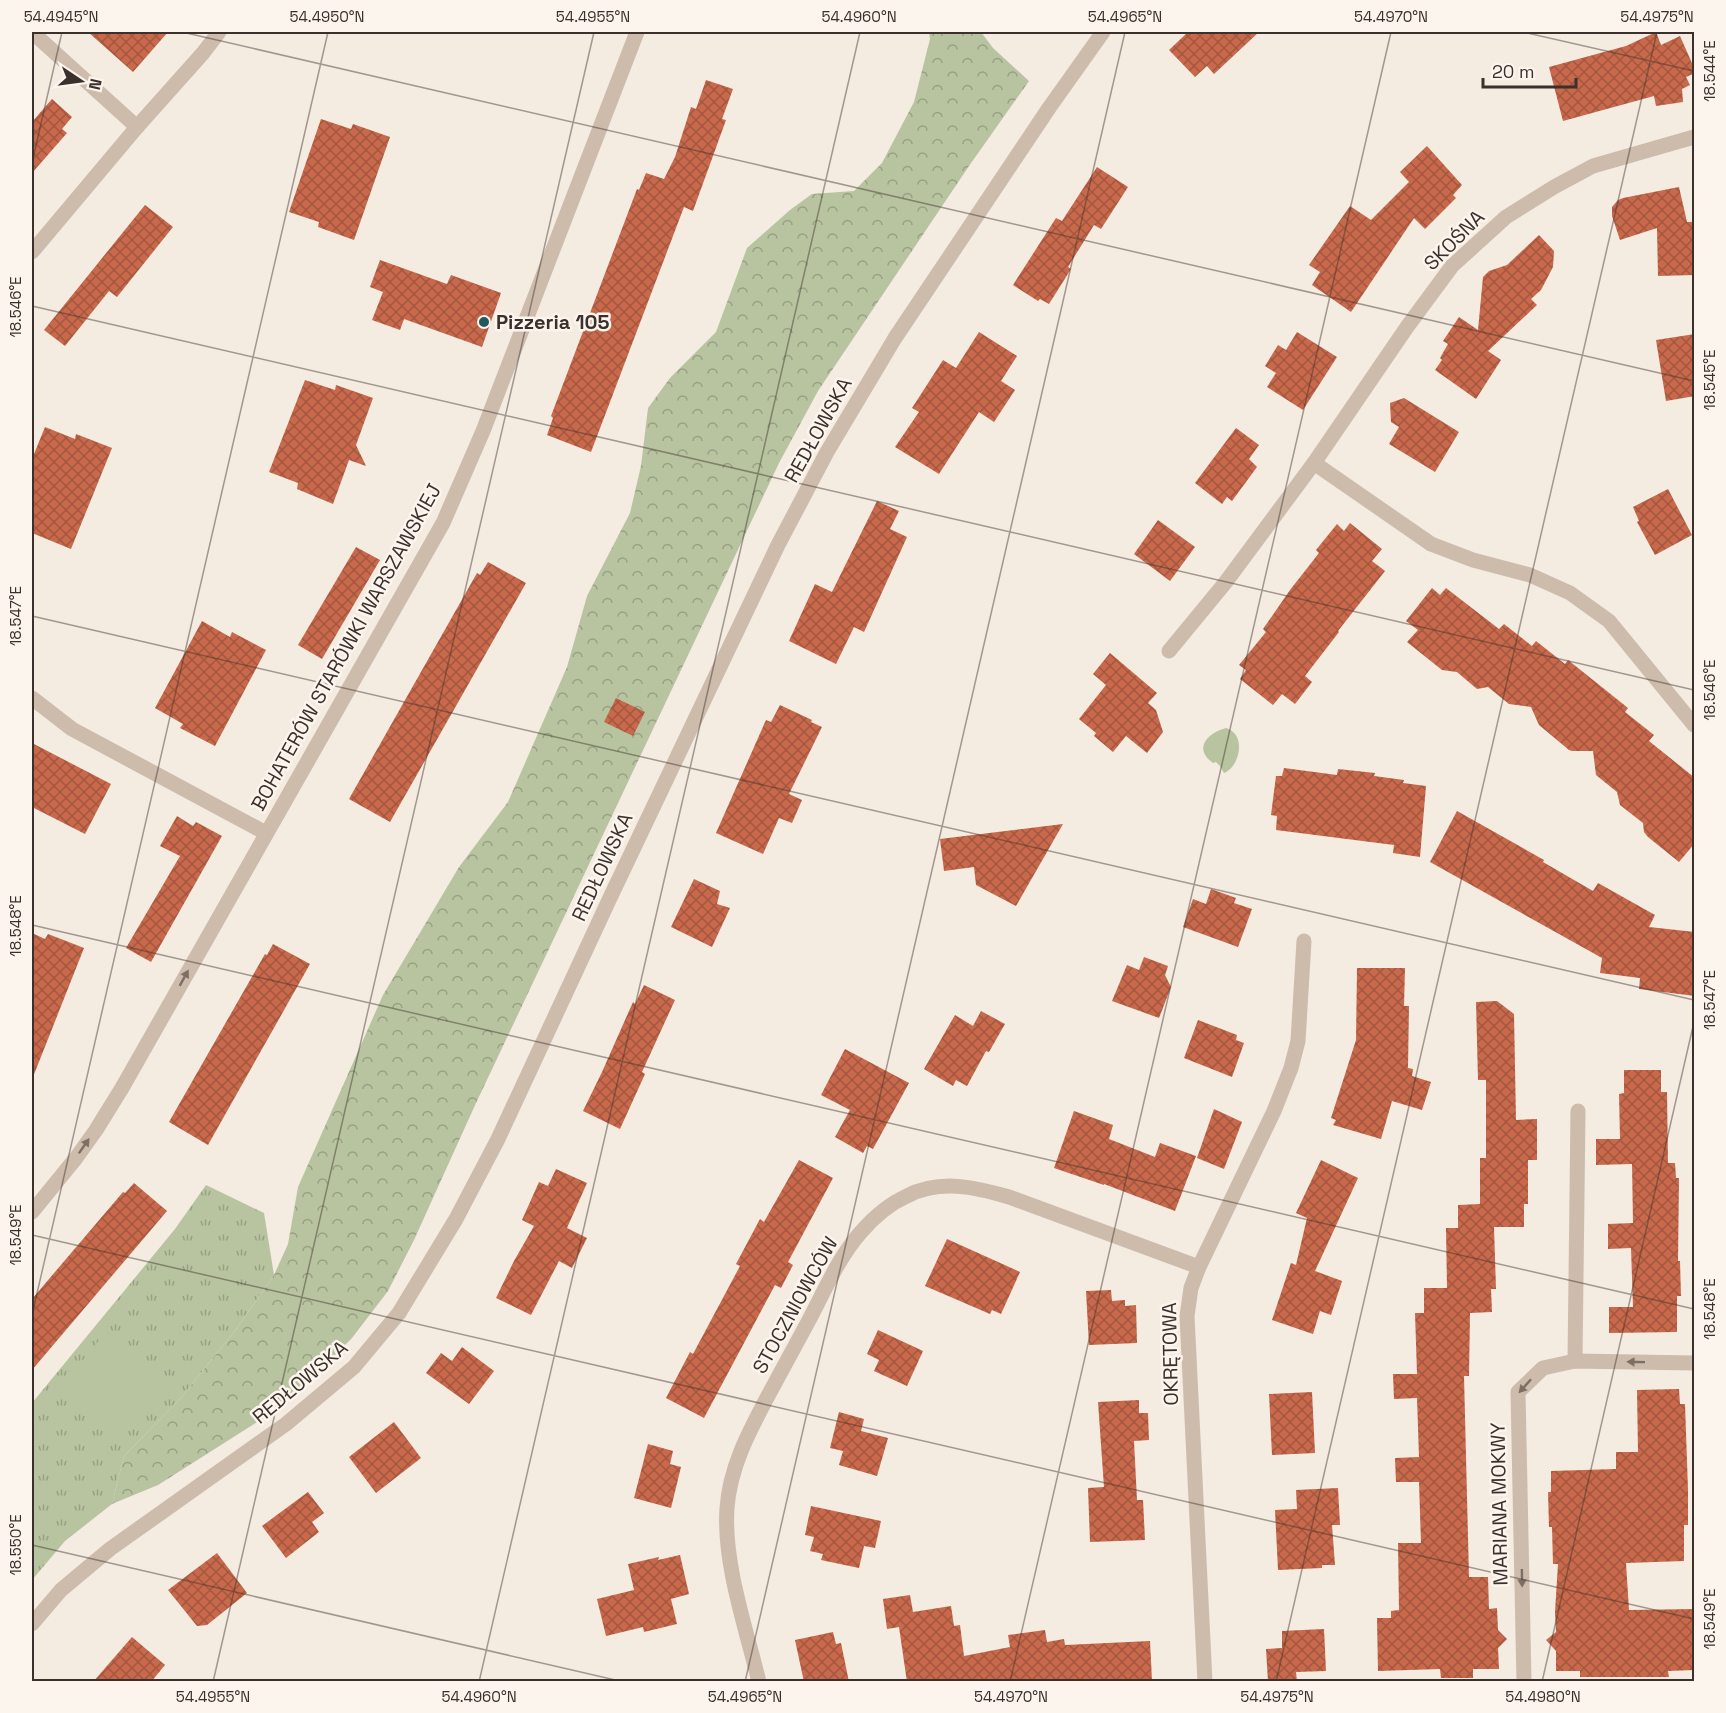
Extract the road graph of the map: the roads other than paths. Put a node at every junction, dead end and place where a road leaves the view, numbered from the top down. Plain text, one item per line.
1 (32, 32) edge
2 (219, 32) edge
3 (637, 32) edge
4 (1103, 32) edge
5 (137, 127) junction
6 (1695, 137) edge
7 (32, 252) edge
8 (1314, 463) junction
9 (1169, 651) dead end
10 (32, 698) edge
11 (1695, 725) edge
12 (266, 833) junction
13 (1304, 941) dead end
14 (1578, 1111) dead end
15 (32, 1212) edge
16 (1198, 1267) junction
17 (1575, 1361) junction
18 (1695, 1363) edge
19 (32, 1624) edge
20 (759, 1682) edge
21 (1205, 1682) edge
22 (1524, 1682) edge

1 - 5 street
2 - 5 street
3 - 12 street, BOHATERÓW STARÓWKI WARSZAWSKIEJ
4 - 19 street, REDŁOWSKA
5 - 7 street
6 - 8 street, SKOŚNA
8 - 9 street, SKOŚNA
8 - 11 street
10 - 12 street
15 -> 12 street, BOHATERÓW STARÓWKI WARSZAWSKIEJ
13 - 16 street, OKRĘTOWA
14 - 17 street
16 - 20 street, STOCZNIOWCÓW
16 - 21 street, OKRĘTOWA
18 -> 17 street, MARIANA MOKWY
17 -> 22 street, MARIANA MOKWY

